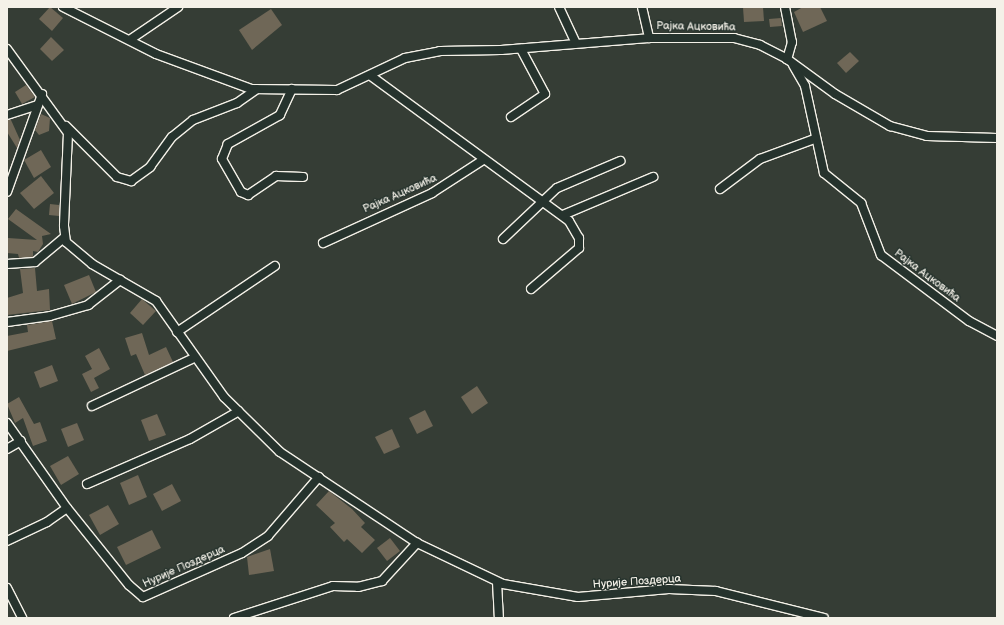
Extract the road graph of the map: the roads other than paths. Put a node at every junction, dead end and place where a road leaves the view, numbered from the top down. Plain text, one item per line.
1 (63, 7) edge
2 (178, 7) edge
3 (559, 7) edge
4 (642, 7) edge
5 (785, 7) edge
6 (649, 38) junction
7 (131, 40) junction
8 (576, 43) junction
9 (7, 49) edge
10 (521, 49) junction
11 (789, 60) junction
12 (371, 76) junction
13 (257, 89) junction
14 (292, 89) junction
15 (42, 94) junction
16 (37, 104) junction
17 (7, 115) edge
18 (511, 117) dead end
19 (63, 123) junction
20 (997, 138) edge
21 (814, 140) junction
22 (484, 160) junction
23 (620, 161) dead end
24 (303, 177) dead end
25 (653, 177) dead end
26 (720, 189) dead end
27 (7, 192) edge
28 (543, 200) junction
29 (563, 215) junction
30 (64, 238) junction
31 (503, 239) dead end
32 (323, 243) dead end
33 (7, 264) edge
34 (275, 266) dead end
35 (120, 280) junction
36 (532, 289) dead end
37 (7, 322) edge
38 (177, 332) junction
39 (997, 336) edge
40 (194, 358) junction
41 (92, 406) dead end
42 (238, 411) junction
43 (7, 423) edge
44 (21, 441) junction
45 (7, 449) edge
46 (319, 477) junction
47 (87, 484) dead end
48 (67, 508) junction
49 (7, 541) edge
50 (417, 543) junction
51 (497, 582) junction
52 (7, 588) edge
53 (250, 616) edge
54 (22, 618) edge
55 (234, 618) edge
56 (499, 618) edge
57 (824, 618) edge

1 - 7 street, Рајка Ацковића
2 - 7 street
3 - 8 street
4 - 6 street, Рајка Ацковића
5 - 11 street
6 - 8 street, Рајка Ацковића
6 - 11 street, Рајка Ацковића
7 - 13 street, Рајка Ацковића
8 - 10 street, Рајка Ацковића
9 - 15 street
10 - 12 street, Рајка Ацковића
10 - 18 street
11 - 20 street, Рајка Ацковића
11 - 21 street, Рајка Ацковића
12 - 14 street, Рајка Ацковића
12 - 22 street
13 - 14 street, Рајка Ацковића
13 - 19 street
14 - 24 street
15 - 16 street
15 - 19 street
16 - 17 street
16 - 27 street
19 - 30 street
21 - 26 street
21 - 39 street, Рајка Ацковића
22 - 28 street
22 - 32 street, Рајка Ацковића
23 - 28 street
25 - 29 street
28 - 29 street
28 - 31 street
29 - 36 street
30 - 33 street
30 - 35 street, Нурије Поздерца
34 - 38 street
35 - 37 street
35 - 38 street, Нурије Поздерца
38 - 40 street, Нурије Поздерца
40 - 41 street
40 - 42 street, Нурије Поздерца
42 - 46 street, Нурије Поздерца
42 - 47 street
43 - 44 street, Нурије Поздерца
44 - 45 street
44 - 48 street, Нурије Поздерца
46 - 48 street, Нурије Поздерца
46 - 50 street, Нурије Поздерца
48 - 49 street
50 - 51 street, Нурије Поздерца
50 - 53 street
51 - 56 street
51 - 57 street, Нурије Поздерца
52 - 54 street
53 - 55 street

